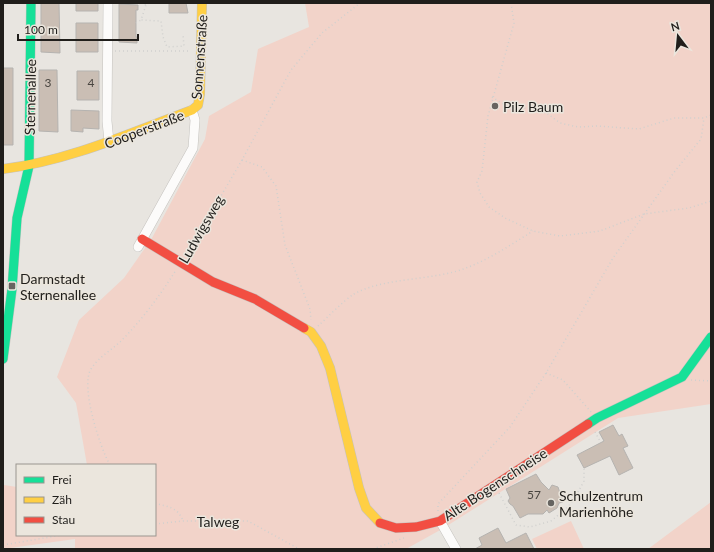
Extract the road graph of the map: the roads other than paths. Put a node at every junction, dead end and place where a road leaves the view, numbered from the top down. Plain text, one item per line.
1 (31, 3) edge
2 (108, 3) edge
3 (202, 3) edge
4 (192, 110) junction
5 (109, 142) junction
6 (29, 166) junction
7 (3, 169) edge
8 (182, 263) joint
9 (711, 337) edge
10 (3, 359) edge
11 (440, 521) junction
12 (456, 549) edge

1 - 6 street, Sternenallee
2 - 5 street
3 - 4 street, Sonnenstraße
4 - 5 street, Cooperstraße
4 - 8 street, Cooperstraße
5 - 6 street, Cooperstraße
6 - 7 street, Cooperstraße
6 - 10 street, Sternenallee
8 - 11 street, Alte Bogenschneise
9 - 11 street, Alte Bogenschneise
11 - 12 street

